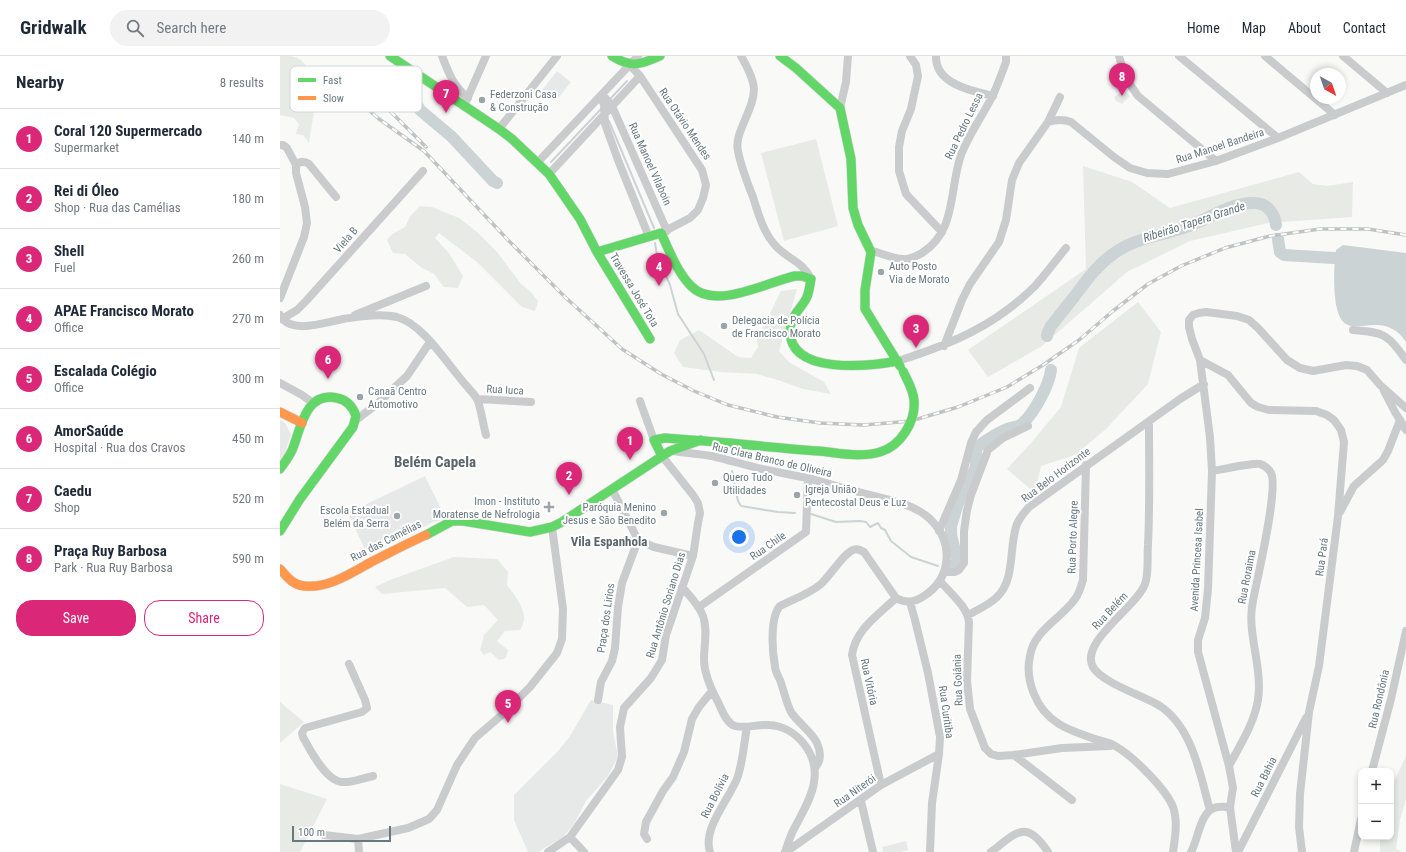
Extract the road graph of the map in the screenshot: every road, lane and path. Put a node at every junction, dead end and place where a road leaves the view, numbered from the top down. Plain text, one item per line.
1 (390, 56) edge
2 (442, 56) edge
3 (486, 56) edge
4 (557, 56) edge
5 (612, 56) edge
6 (638, 56) edge
7 (660, 56) edge
8 (741, 56) edge
9 (780, 56) edge
10 (848, 56) edge
11 (910, 56) edge
12 (936, 56) edge
13 (1014, 56) edge
14 (1119, 56) edge
15 (1179, 56) edge
16 (1265, 56) edge
17 (1343, 56) edge
18 (1006, 59) edge
19 (630, 65) junction
20 (407, 66) edge
21 (422, 75) edge
22 (640, 76) junction
23 (1406, 85) edge
24 (845, 88) junction
25 (1387, 93) junction
26 (601, 95) junction
27 (824, 95) junction
28 (993, 96) junction
29 (1060, 97) dead end
30 (466, 102) junction
31 (612, 106) junction
32 (840, 108) junction
33 (605, 114) junction
34 (1335, 115) junction
35 (1048, 122) junction
36 (500, 129) junction
37 (1278, 138) junction
38 (280, 145) edge
39 (1216, 161) junction
40 (537, 163) junction
41 (296, 165) junction
42 (424, 171) dead end
43 (549, 174) junction
44 (336, 197) dead end
45 (664, 232) junction
46 (942, 232) junction
47 (648, 237) junction
48 (1066, 248) dead end
49 (870, 250) junction
50 (597, 252) junction
51 (811, 279) junction
52 (426, 286) dead end
53 (280, 298) edge
54 (281, 317) edge
55 (348, 318) junction
56 (1353, 330) dead end
57 (650, 339) dead end
58 (430, 342) junction
59 (944, 346) junction
60 (1200, 360) junction
61 (1406, 360) edge
62 (898, 361) junction
63 (280, 383) edge
64 (1204, 384) junction
65 (1380, 385) junction
66 (1030, 388) dead end
67 (477, 399) junction
68 (640, 401) dead end
69 (531, 402) dead end
70 (313, 403) junction
71 (1406, 408) edge
72 (280, 412) edge
73 (356, 420) junction
74 (1400, 420) junction
75 (1149, 422) junction
76 (302, 423) junction
77 (1028, 426) dead end
78 (1406, 430) edge
79 (486, 435) dead end
80 (654, 440) junction
81 (701, 440) junction
82 (666, 453) junction
83 (1086, 465) junction
84 (280, 469) edge
85 (1212, 471) junction
86 (808, 478) junction
87 (612, 489) junction
88 (1338, 516) junction
89 (552, 527) junction
90 (280, 531) edge
91 (939, 531) junction
92 (638, 540) junction
93 (693, 556) junction
94 (280, 569) edge
95 (945, 572) junction
96 (940, 582) junction
97 (682, 587) junction
98 (896, 598) junction
99 (910, 602) junction
100 (699, 607) junction
101 (968, 615) junction
102 (1406, 631) edge
103 (349, 664) dead end
104 (712, 691) junction
105 (598, 700) dead end
106 (1309, 712) junction
107 (747, 727) junction
108 (1115, 745) junction
109 (939, 754) junction
110 (1014, 755) junction
111 (1229, 766) junction
112 (815, 768) junction
113 (1373, 768) edge
114 (373, 776) dead end
115 (881, 786) junction
116 (1072, 800) dead end
117 (861, 801) junction
118 (1230, 807) junction
119 (847, 810) junction
120 (1210, 810) junction
121 (865, 816) junction
122 (1358, 833) edge
123 (324, 835) dead end
124 (570, 838) junction
125 (358, 839) junction
126 (648, 839) dead end
127 (358, 852) edge
128 (548, 852) edge
129 (584, 852) edge
130 (710, 852) edge
131 (786, 852) edge
132 (873, 852) edge
133 (930, 852) edge
134 (991, 852) edge
135 (1048, 852) edge
136 (1173, 852) edge
137 (1191, 852) edge
138 (1237, 852) edge
139 (1302, 852) edge
140 (1354, 852) edge

1 - 20 main road, Travessa José Tota
2 - 30 street
3 - 30 street
4 - 36 street
5 - 19 main road
6 - 19 street
7 - 19 main road
8 - 51 street
9 - 27 main road
10 - 24 street
11 - 46 street
12 - 28 street
13 - 18 street
14 - 39 street
15 - 37 street
16 - 34 street
17 - 25 street
18 - 28 street, Rua Pedro Lessa
19 - 22 street, Rua Otávio Mendes
19 - 26 street
21 - 30 main road, Travessa José Tota
22 - 31 street
22 - 45 street, Rua Otávio Mendes
23 - 25 street, Rua Manoel Bandeira
24 - 27 street
24 - 32 street
25 - 34 street, Rua Manoel Bandeira
26 - 31 street, Rua Manoel Vilaboin
26 - 33 street
26 - 40 street
27 - 32 main road
28 - 46 street, Rua Pedro Lessa
29 - 35 street
30 - 36 main road, Travessa José Tota
31 - 33 street
31 - 45 street, Rua Manoel Vilaboin
32 - 49 main road
33 - 43 street
33 - 47 street
34 - 37 street, Rua Manoel Bandeira
35 - 39 street, Rua Manoel Bandeira
35 - 59 street
36 - 40 main road, Travessa José Tota
37 - 39 street, Rua Manoel Bandeira
38 - 41 street
40 - 43 main road, Travessa José Tota
41 - 44 street
41 - 53 street
42 - 54 street, Viela B
43 - 50 main road, Travessa José Tota
45 - 47 main road
45 - 51 main road
46 - 49 street, Rua Pedro Lessa
47 - 50 main road
48 - 59 street
49 - 62 main road
50 - 57 main road, Travessa José Tota
51 - 62 main road
52 - 55 street
54 - 55 street
55 - 58 street
56 - 61 street
58 - 67 street
58 - 73 street
59 - 62 street
60 - 64 street, Avenida Princesa Isabel
60 - 65 street
60 - 88 street, Rua Pará
62 - 81 main road, bridge
63 - 70 street
64 - 75 street, Rua Belo Horizonte
64 - 85 street, Avenida Princesa Isabel
65 - 71 street
65 - 74 street
66 - 91 street
67 - 69 street, Rua Iuca
67 - 79 street
68 - 80 street
70 - 73 main road
70 - 76 main road
72 - 76 main road
73 - 90 main road
74 - 78 street
74 - 88 street
75 - 83 street, Rua Belo Horizonte
75 - 120 street, Rua Belém
76 - 84 main road
77 - 95 street
80 - 81 main road
80 - 82 main road
81 - 82 main road, Rua das Camélias
82 - 86 street, Rua Clara Branco de Oliveira
82 - 87 main road, Rua das Camélias
82 - 93 street, Rua Antônio Soriano Dias
83 - 101 street, Rua Belo Horizonte
83 - 108 street, Rua Porto Alegre
85 - 111 street, Avenida Princesa Isabel
85 - 111 street, Rua Roraima
86 - 91 street, Rua Clara Branco de Oliveira
86 - 100 street, Rua Chile
87 - 89 main road, Rua das Camélias
87 - 92 street
88 - 106 street, Rua Pará
89 - 94 main road, Rua das Camélias
89 - 125 street
91 - 95 street, Rua Clara Branco de Oliveira
92 - 93 street
92 - 105 street, Praça dos Lirios
93 - 97 street, Rua Antônio Soriano Dias
95 - 96 street, Rua Clara Branco de Oliveira
96 - 99 street, Rua Clara Branco de Oliveira
96 - 101 street
97 - 100 street
97 - 124 street, Rua Antônio Soriano Dias
98 - 99 street
98 - 112 street
98 - 115 street, Rua Vitória
99 - 109 street, Rua Curitiba
100 - 104 street
101 - 110 street, Rua Goiânia
102 - 113 street, Rua Rondônia
103 - 114 street
104 - 107 street
104 - 126 street
106 - 138 street, Rua Bahia
106 - 139 street, Rua Pará
107 - 112 street
107 - 130 street, Rua Bolívia
108 - 110 street, Rua Goiânia
108 - 136 street, Rua Porto Alegre
109 - 115 street, Rua Niterói
109 - 133 street, Rua Curitiba
110 - 116 street
111 - 118 street, Avenida Princesa Isabel
112 - 131 street
115 - 117 street, Rua Niterói
117 - 119 street, Rua Niterói
117 - 121 street
118 - 120 street
118 - 138 street, Avenida Princesa Isabel
119 - 121 street
119 - 131 street, Rua Niterói
120 - 137 street
121 - 132 street
122 - 140 street
123 - 125 street
124 - 128 street, Rua Antônio Soriano Dias
124 - 129 street
125 - 127 street
134 - 135 street

